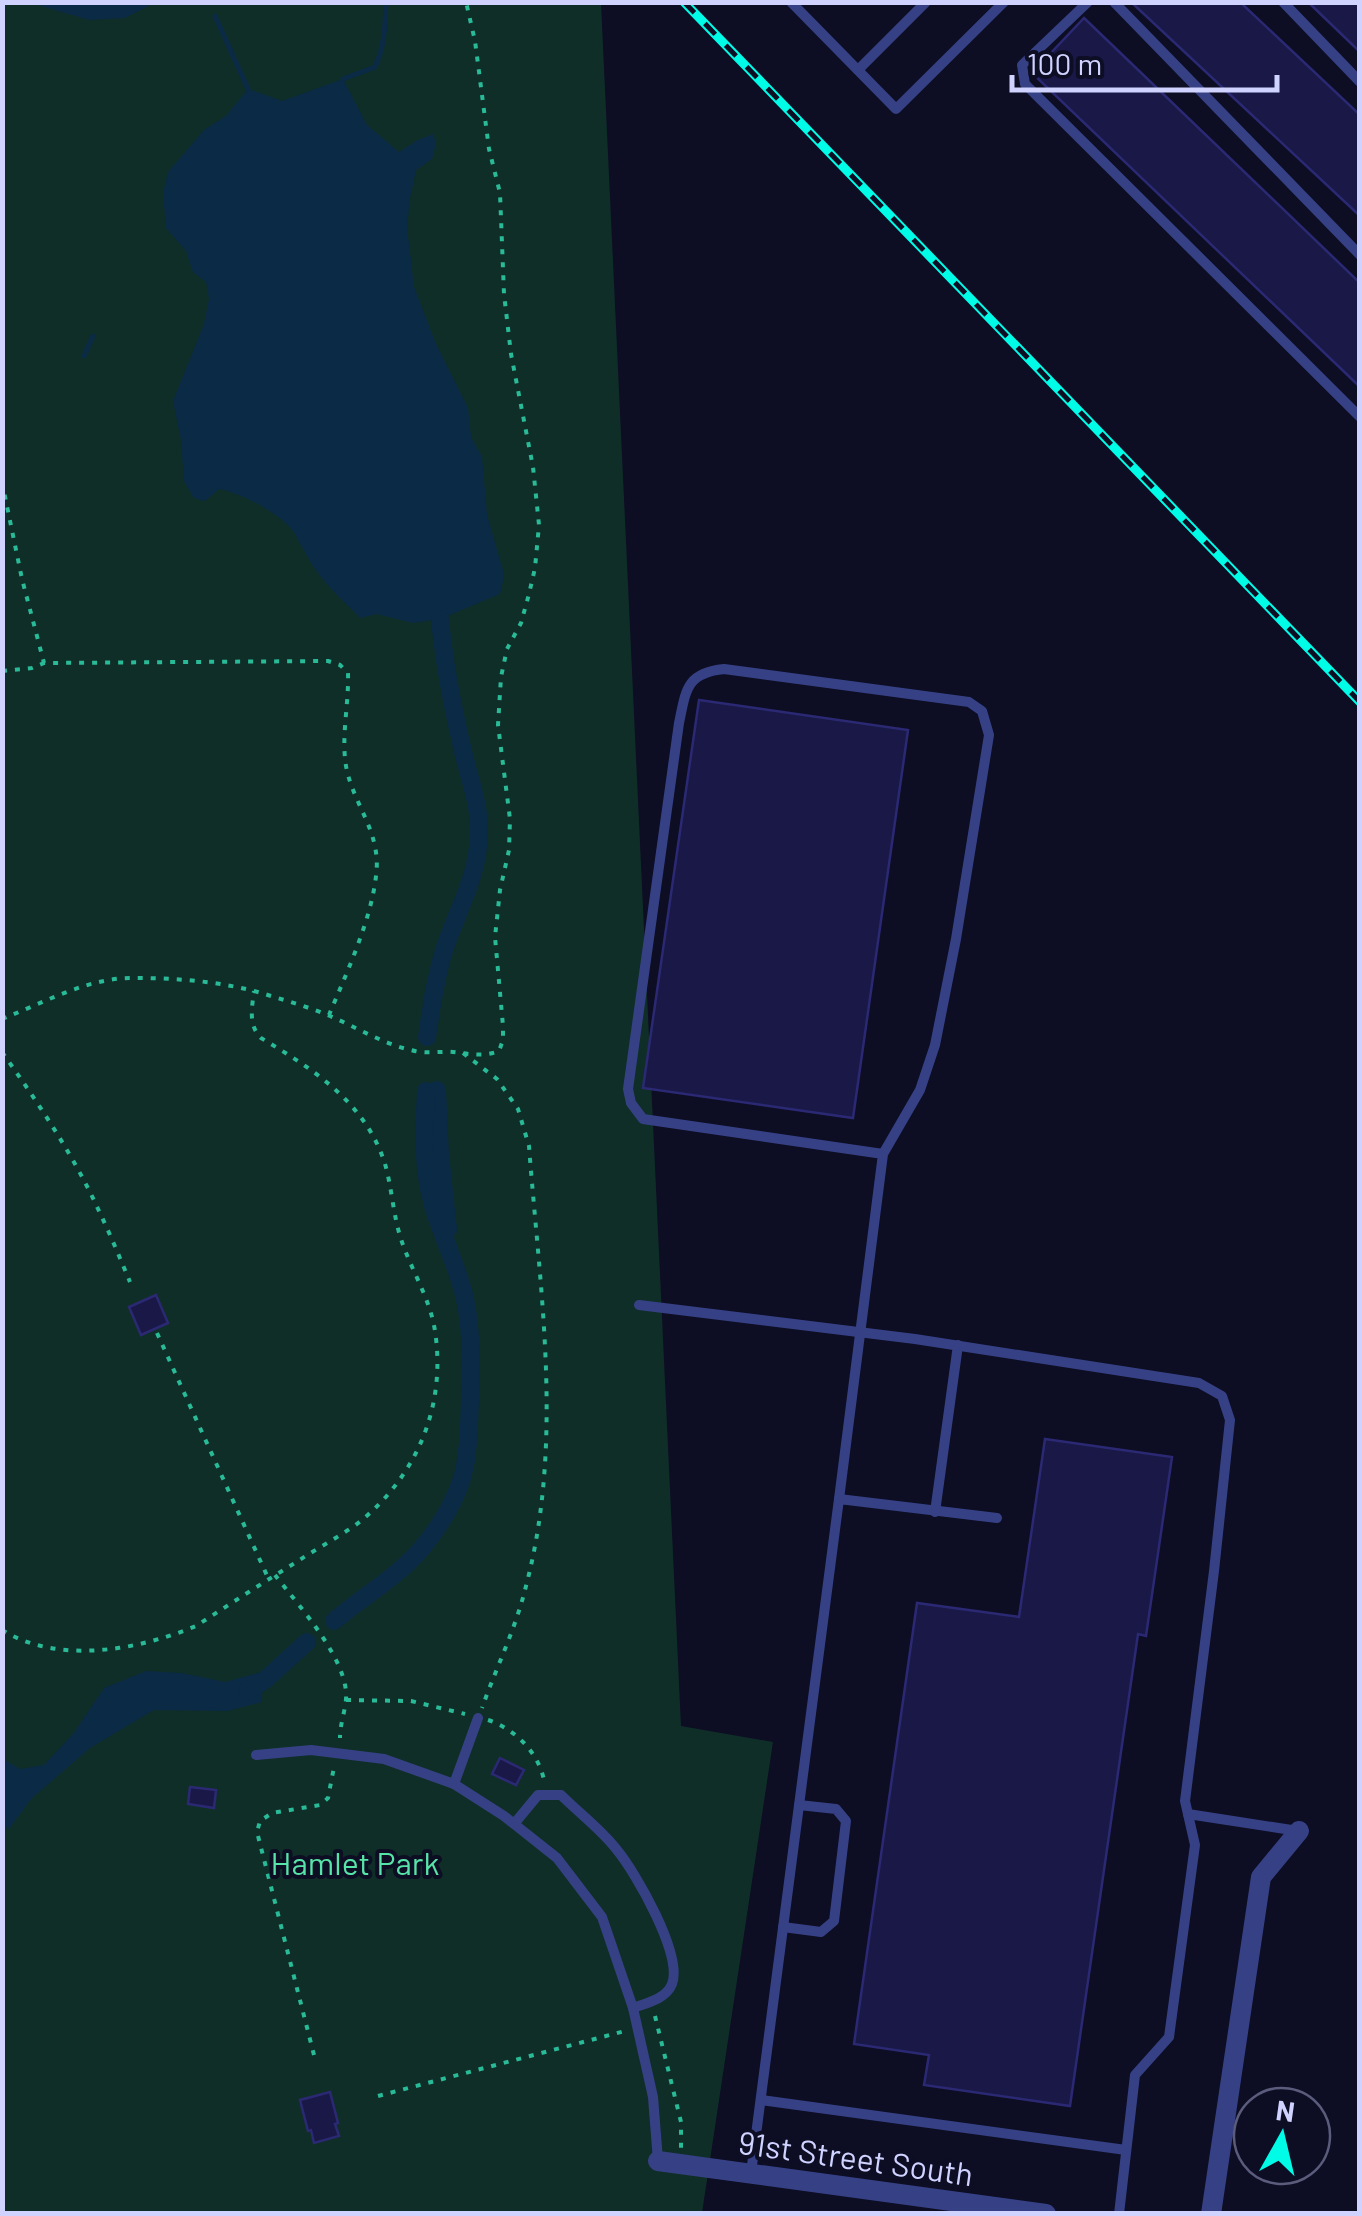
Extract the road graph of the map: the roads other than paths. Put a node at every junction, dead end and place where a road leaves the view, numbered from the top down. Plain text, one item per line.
1 (791, 2) edge
2 (926, 2) edge
3 (1004, 2) edge
4 (1088, 2) edge
5 (1114, 2) edge
6 (1283, 2) edge
7 (858, 70) junction
8 (1360, 82) edge
9 (1360, 255) edge
10 (1360, 416) edge
11 (883, 1154) junction
12 (639, 1305) dead end
13 (861, 1332) junction
14 (958, 1345) junction
15 (840, 1499) junction
16 (935, 1512) junction
17 (997, 1518) dead end
18 (478, 1718) road end
19 (256, 1755) dead end
20 (454, 1784) junction
21 (799, 1805) junction
22 (1188, 1814) junction
23 (514, 1824) junction
24 (1299, 1831) joint
25 (783, 1926) junction
26 (633, 2008) junction
27 (760, 2100) junction
28 (1126, 2150) junction
29 (658, 2161) joint
30 (751, 2174) junction
31 (1046, 2214) edge
32 (1119, 2214) edge
33 (1211, 2214) edge

1 - 7 lane
2 - 7 lane
3 - 7 lane
4 - 10 lane
5 - 9 lane
6 - 8 lane
11 - 11 lane
11 - 13 lane
12 - 13 lane
13 - 14 lane
13 - 15 lane
14 - 16 lane
14 - 22 lane
15 - 16 lane
15 - 21 lane
16 - 17 lane
18 - 20 lane
19 - 20 lane
20 - 23 lane
21 - 25 lane
21 - 25 lane
22 - 24 lane
22 - 28 lane
23 - 26 lane
23 - 26 lane
24 - 33 street
25 - 27 lane
26 - 29 lane
27 - 28 lane
27 - 30 lane
28 - 32 lane
29 - 30 street, 91st Street South
30 - 31 street, 91st Street South

